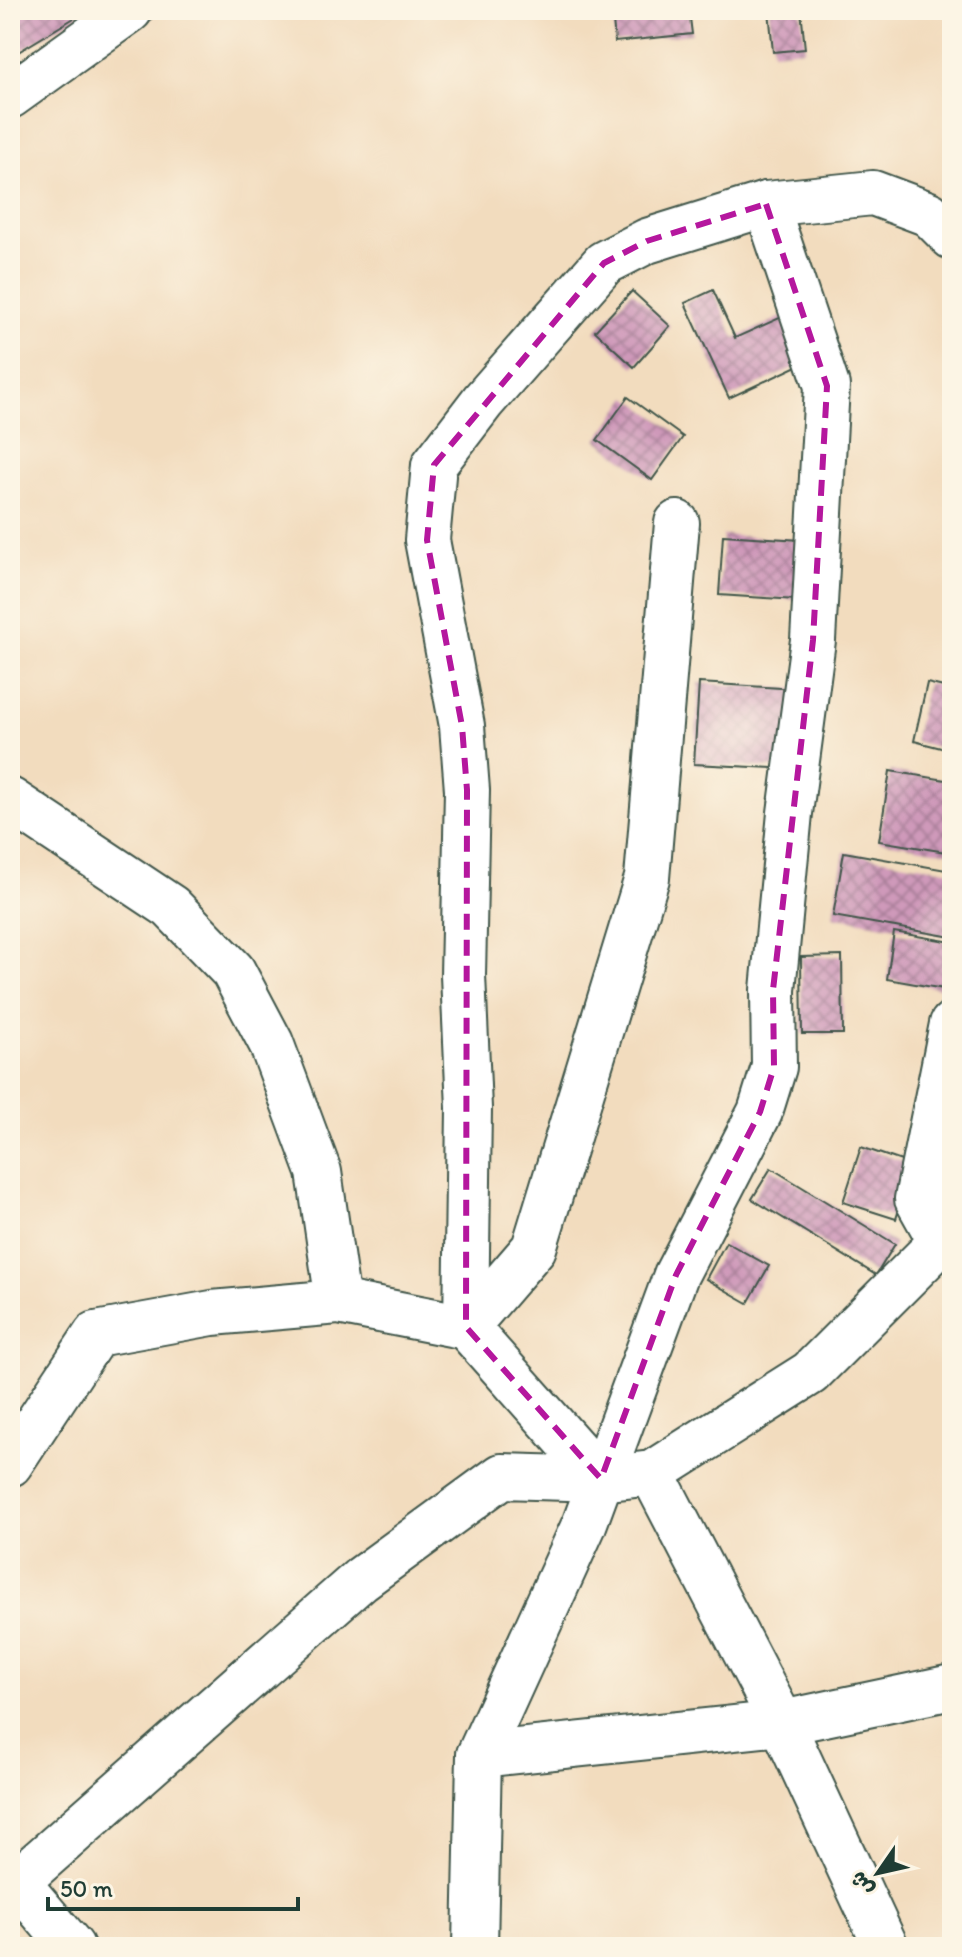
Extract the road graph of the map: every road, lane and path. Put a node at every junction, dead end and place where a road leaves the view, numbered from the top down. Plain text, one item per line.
1 (130, 10) edge
2 (10, 96) edge
3 (766, 204) junction
4 (952, 237) edge
5 (677, 523) dead end
6 (10, 800) edge
7 (952, 1024) edge
8 (946, 1238) edge
9 (338, 1302) junction
10 (466, 1327) junction
11 (10, 1464) edge
12 (652, 1473) junction
13 (601, 1479) junction
14 (952, 1687) edge
15 (782, 1723) junction
16 (479, 1755) junction
17 (14, 1885) edge
18 (72, 1947) edge
19 (475, 1947) edge
20 (886, 1947) edge

1 - 2 street
3 - 4 street
3 - 10 street
3 - 13 street
5 - 10 street
6 - 9 street
7 - 8 street
8 - 12 street
9 - 10 street
9 - 11 street
10 - 13 street
12 - 13 street
12 - 15 street
13 - 16 street
13 - 17 street
14 - 15 street
15 - 16 street
15 - 20 street
16 - 19 street
17 - 18 street

